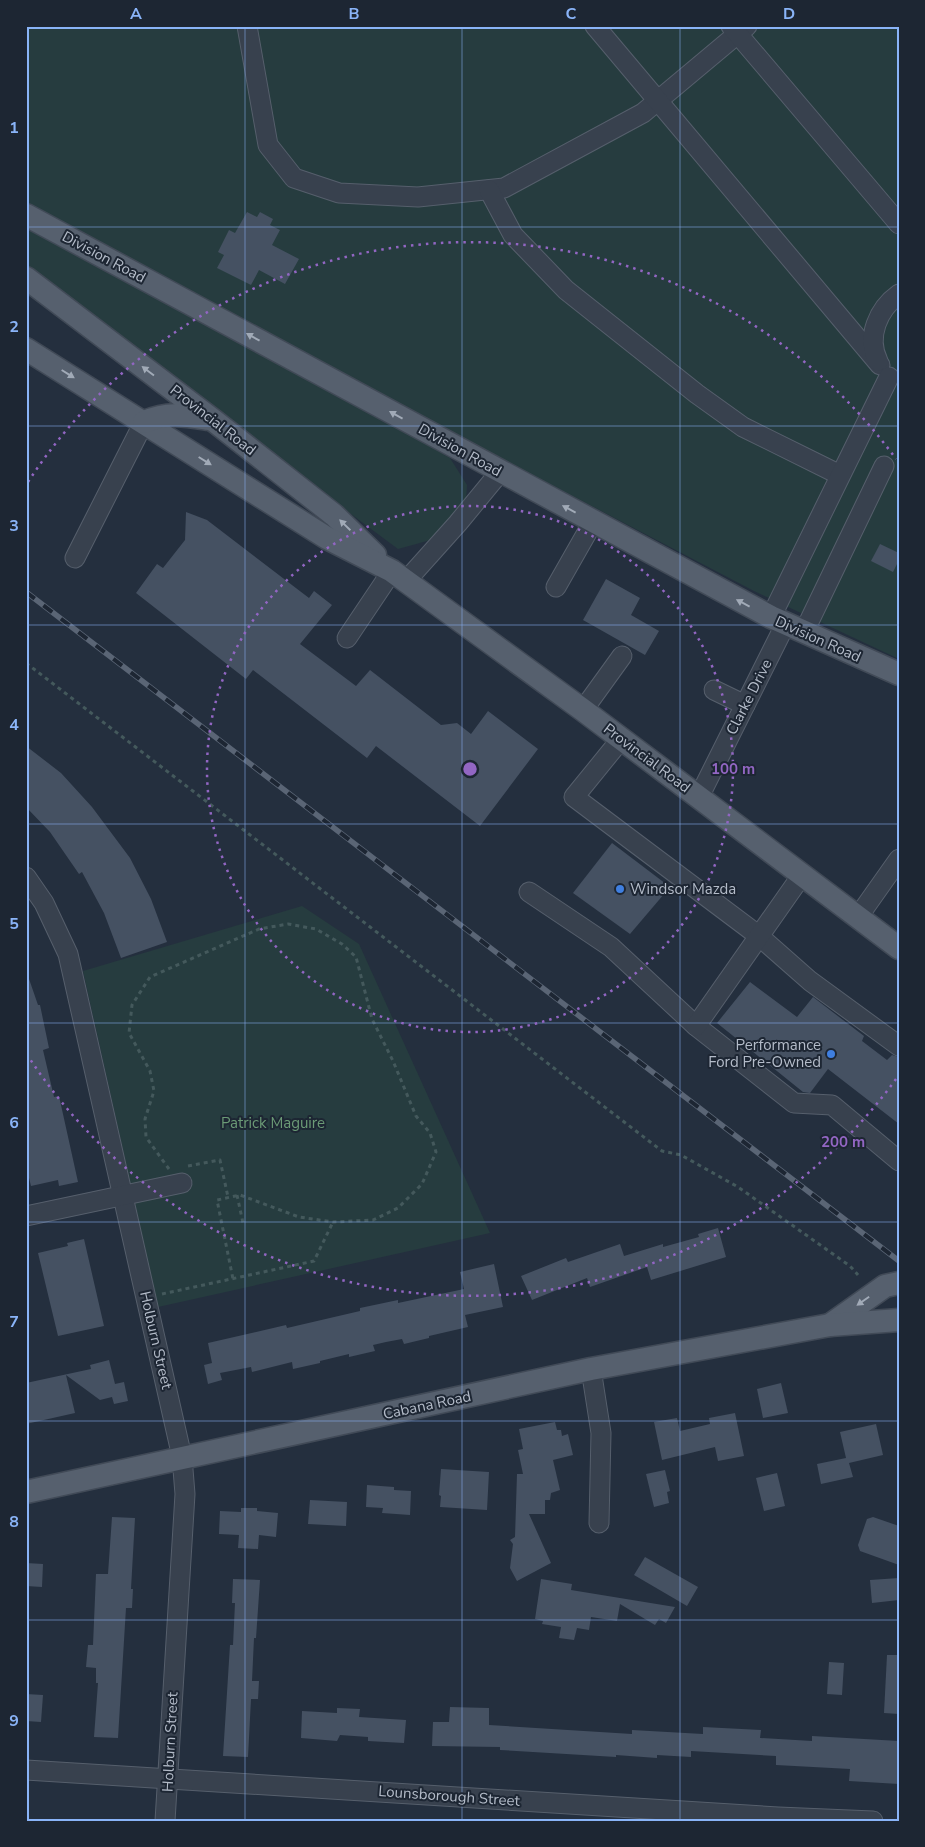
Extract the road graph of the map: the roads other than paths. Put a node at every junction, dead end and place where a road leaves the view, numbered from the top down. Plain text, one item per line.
1 (247, 26) edge
2 (595, 26) edge
3 (739, 29) edge
4 (658, 101) junction
5 (489, 190) junction
6 (26, 216) edge
7 (899, 224) edge
8 (26, 278) edge
9 (899, 294) edge
10 (26, 348) edge
11 (889, 376) edge
12 (213, 420) junction
13 (144, 422) junction
14 (884, 466) dead end
15 (500, 472) junction
16 (840, 475) junction
17 (593, 522) junction
18 (75, 558) dead end
19 (399, 576) junction
20 (556, 587) dead end
21 (787, 625) junction
22 (347, 638) dead end
23 (622, 656) dead end
24 (899, 674) edge
25 (714, 690) dead end
26 (745, 705) junction
27 (583, 710) junction
28 (622, 738) junction
29 (699, 797) junction
30 (899, 860) edge
31 (802, 874) junction
32 (26, 876) edge
33 (529, 892) dead end
34 (858, 917) junction
35 (759, 936) junction
36 (899, 948) edge
37 (696, 1026) junction
38 (899, 1046) edge
39 (899, 1161) edge
40 (176, 1176) road end
41 (123, 1195) junction
42 (26, 1216) edge
43 (899, 1283) edge
44 (899, 1320) edge
45 (830, 1325) junction
46 (591, 1369) junction
47 (182, 1458) junction
48 (26, 1492) edge
49 (599, 1523) dead end
50 (26, 1770) edge
51 (168, 1778) junction
52 (778, 1819) edge
53 (165, 1821) edge
54 (873, 1821) edge

1 - 5 street
2 - 4 street
3 - 4 street
3 - 7 street
4 - 5 street
4 - 11 street
5 - 16 street
15 -> 6 main road, Division Road
12 -> 8 main road, Provincial Road
9 - 11 street
10 -> 13 main road, Provincial Road
11 - 16 street
12 - 13 main road
19 -> 12 main road, Provincial Road
13 - 18 street
13 -> 19 main road, Provincial Road
14 - 21 street
17 -> 15 main road, Division Road
15 - 19 street
16 - 21 street
17 - 20 street
21 -> 17 main road, Division Road
19 - 22 street
19 - 27 main road, Provincial Road
21 - 24 main road, Division Road
21 - 26 street, Clarke Drive
23 - 27 street
25 - 26 street
26 - 29 street, Clarke Drive
27 - 28 main road, Provincial Road
28 - 29 main road, Provincial Road
28 - 35 street
29 - 31 main road, Provincial Road
30 - 34 street
31 - 34 main road, Provincial Road
31 - 35 street
32 - 41 street, Holburn Street
33 - 37 street
34 - 36 main road, Provincial Road
35 - 37 street
35 - 38 street
37 - 39 street
40 - 41 street
41 - 42 street
41 - 47 street, Holburn Street
43 -> 45 main road, Cabana Road
44 - 45 main road, Cabana Road
45 - 46 main road, Cabana Road
46 - 47 main road, Cabana Road
46 - 49 street
47 - 48 main road, Cabana Road
47 - 51 street, Holburn Street
50 - 51 street, Lounsborough Street
51 - 52 street, Lounsborough Street
51 - 53 street, Holburn Street
52 - 54 street, Lounsborough Street

